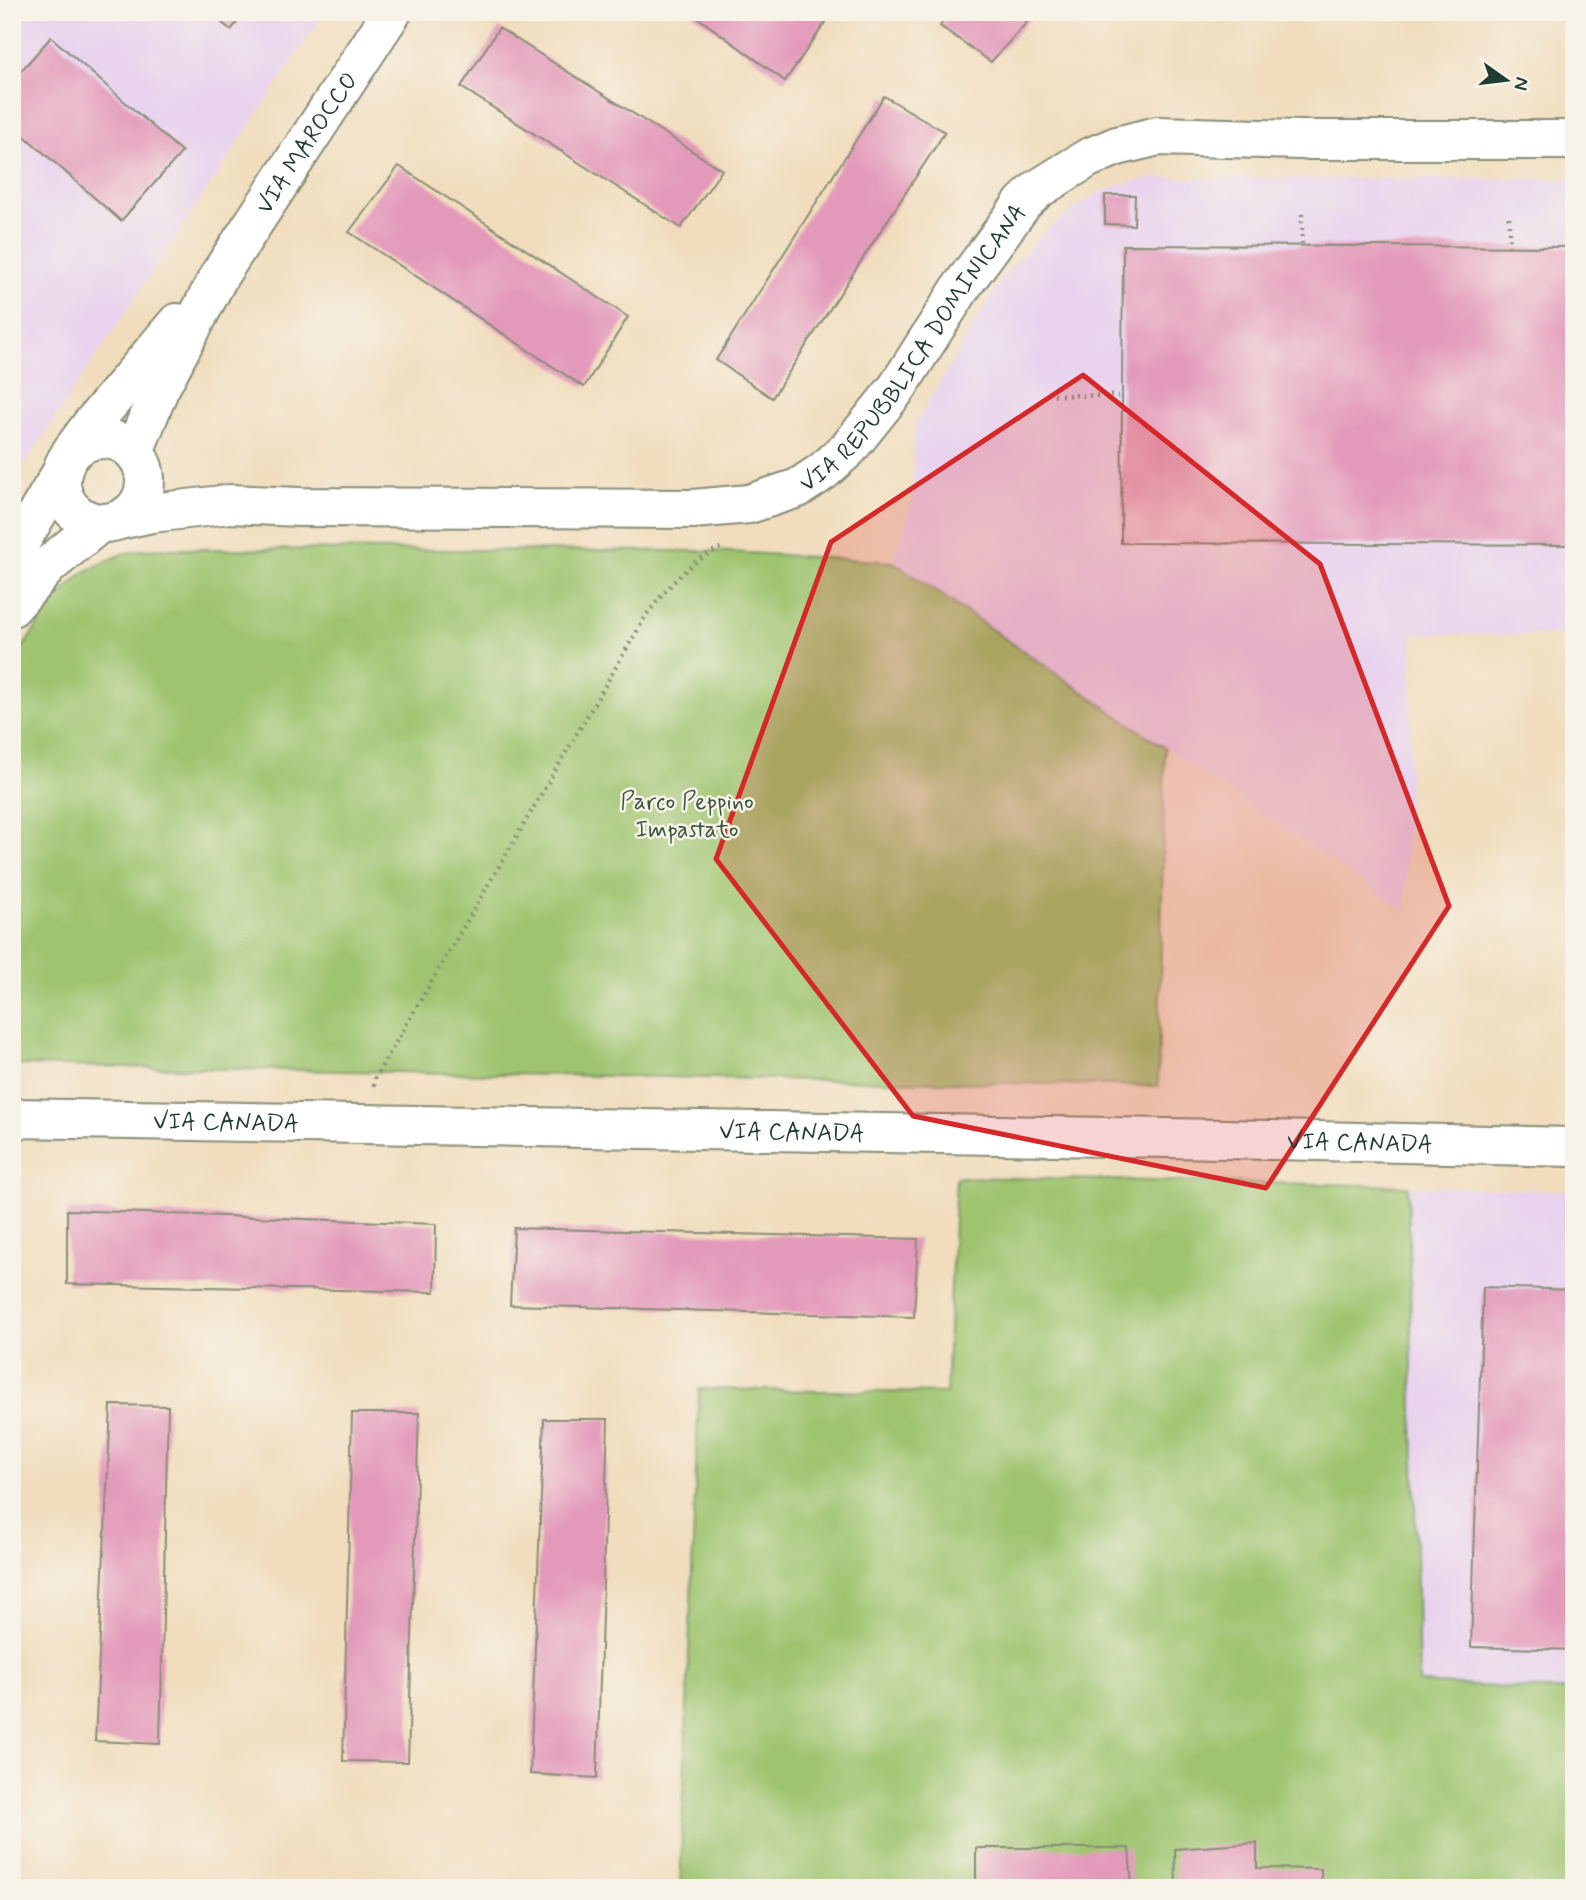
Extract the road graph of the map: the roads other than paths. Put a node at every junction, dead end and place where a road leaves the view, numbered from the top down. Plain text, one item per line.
1 (392, 12) edge
2 (1574, 140) edge
3 (220, 274) junction
4 (136, 456) junction
5 (66, 462) junction
6 (231, 504) junction
7 (108, 522) junction
8 (12, 556) edge
9 (12, 607) edge
10 (12, 1118) edge
11 (1574, 1147) edge

1 - 3 street, VIA MAROCCO
2 - 6 street, VIA REPUBBLICA DOMINICANA
3 - 4 street, VIA MAROCCO
3 - 5 street, VIA MAROCCO
4 - 5 street
4 - 6 street, VIA REPUBBLICA DOMINICANA
4 - 7 street
5 - 7 street
5 - 8 street, VIA MAROCCO
6 - 7 street, VIA REPUBBLICA DOMINICANA
7 - 9 street
10 - 11 street, VIA CANADA

